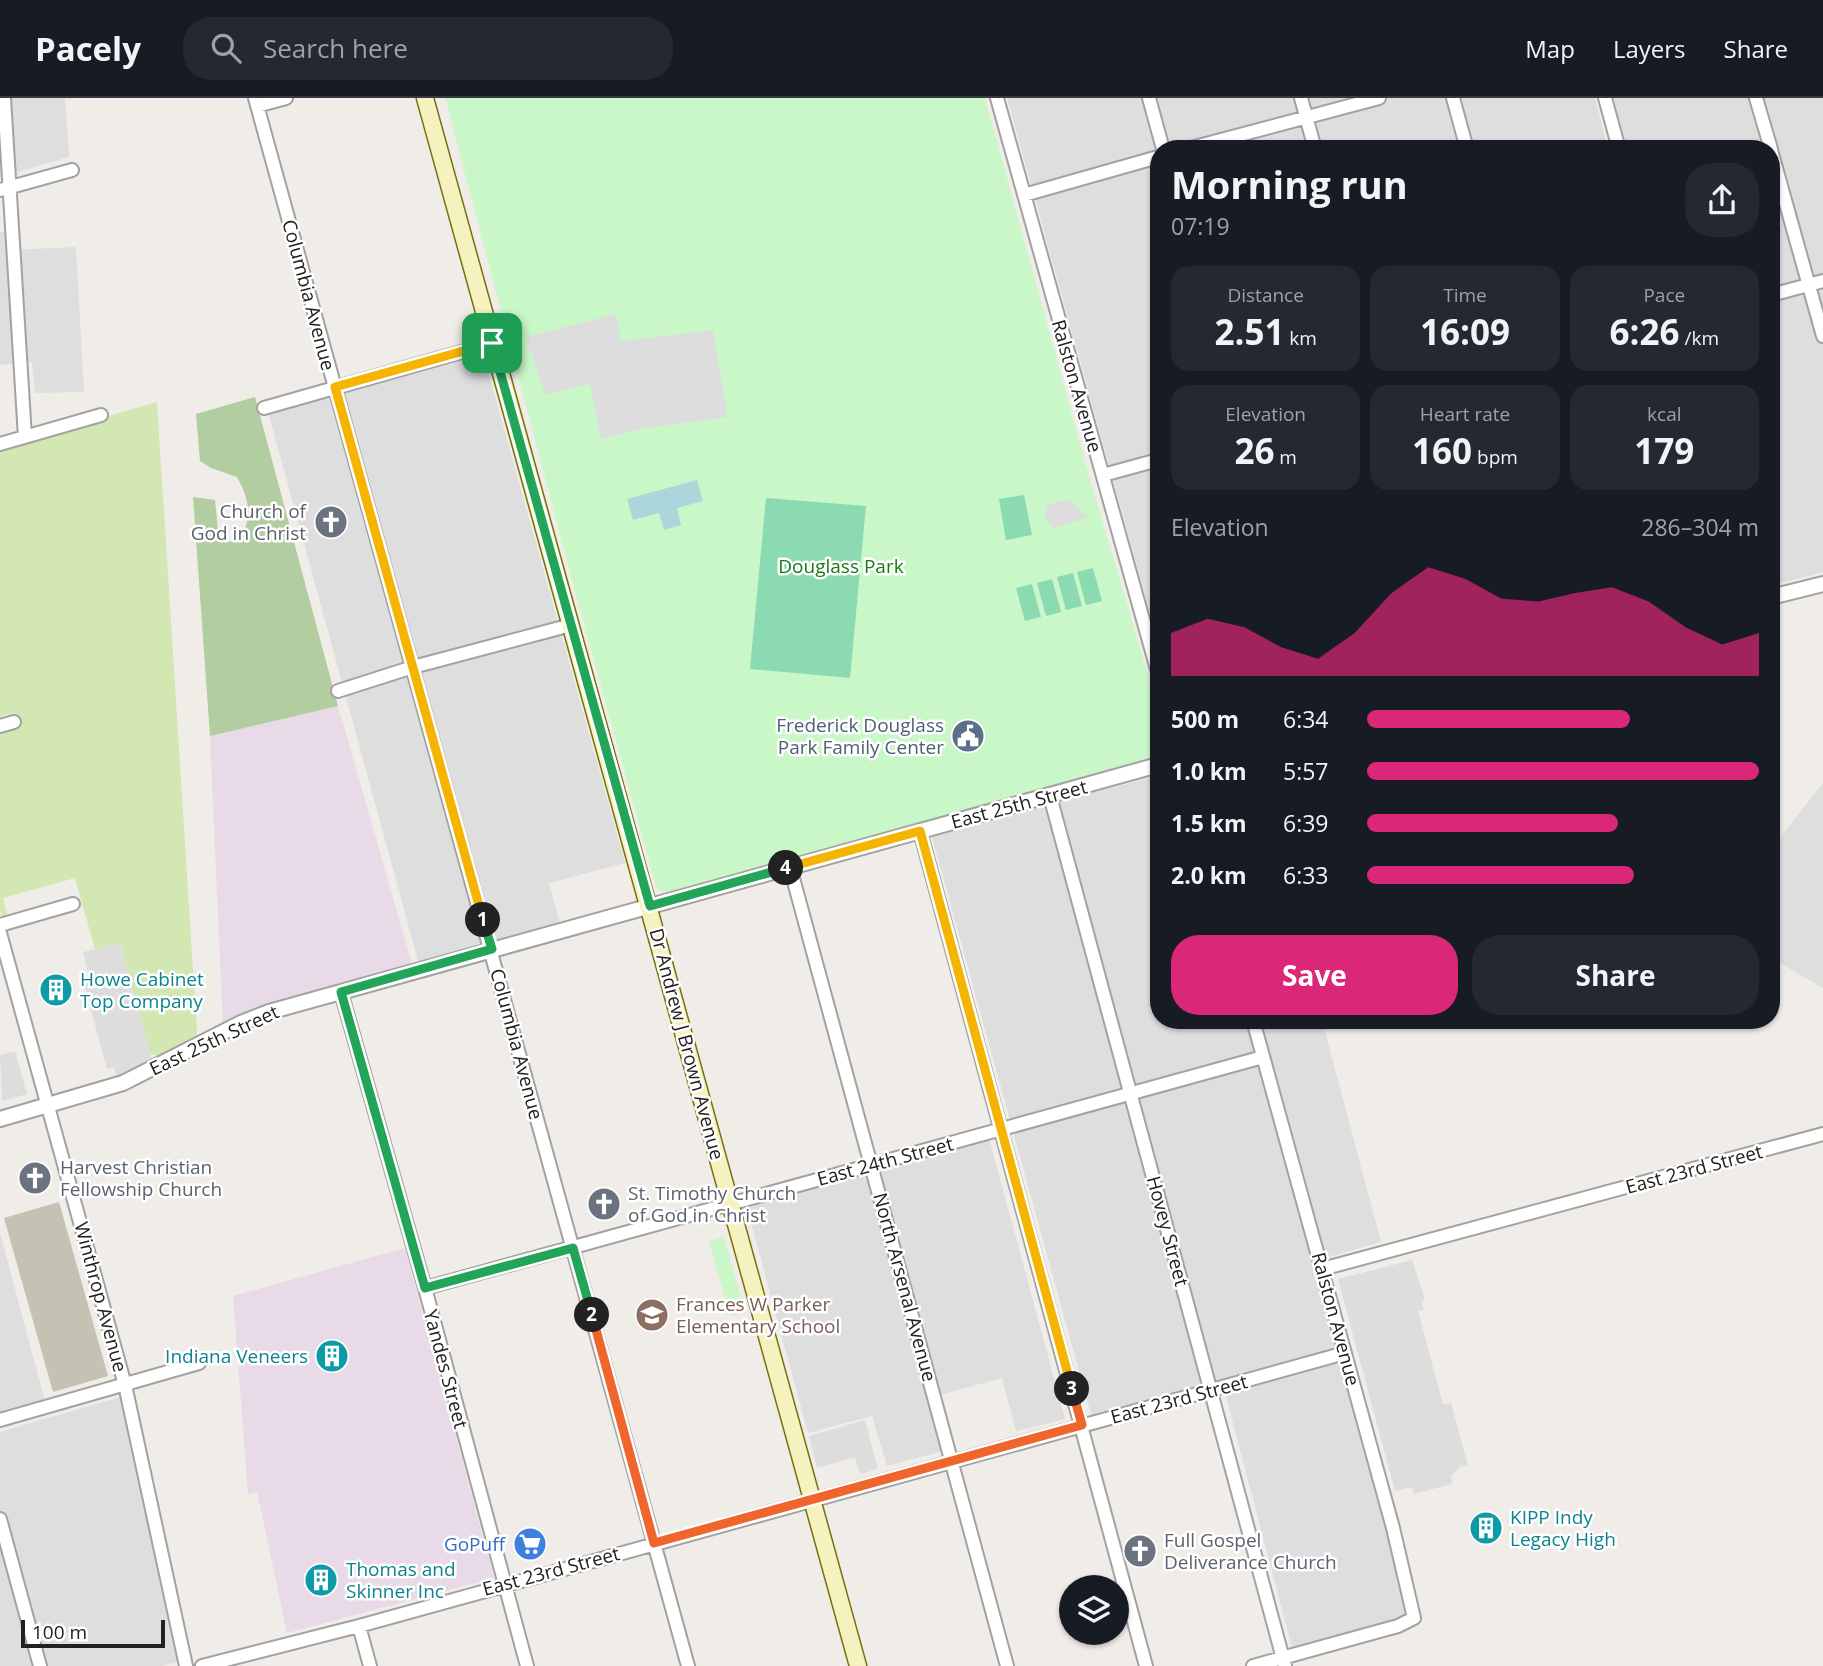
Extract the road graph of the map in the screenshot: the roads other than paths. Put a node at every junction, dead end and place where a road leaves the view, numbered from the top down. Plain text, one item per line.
1 (4, 98) edge
2 (286, 98) edge
3 (425, 98) edge
4 (997, 98) edge
5 (1149, 98) edge
6 (1301, 98) edge
7 (1378, 98) edge
8 (1453, 98) edge
9 (1605, 98) edge
10 (1756, 98) edge
11 (256, 102) edge
12 (1306, 117) junction
13 (1161, 140) edge
14 (1220, 140) edge
15 (1312, 140) edge
16 (1465, 140) edge
17 (1617, 140) edge
18 (1768, 140) edge
19 (1150, 159) edge
20 (72, 170) dead end
21 (1780, 181) edge
22 (5, 189) edge
23 (1024, 195) junction
24 (1823, 281) edge
25 (1809, 285) junction
26 (1780, 293) edge
27 (1823, 336) edge
28 (492, 343) junction
29 (335, 387) junction
30 (264, 408) dead end
31 (101, 415) dead end
32 (25, 437) junction
33 (0, 444) edge
34 (1150, 462) edge
35 (1103, 475) junction
36 (1823, 584) edge
37 (1780, 595) edge
38 (571, 625) junction
39 (1150, 644) edge
40 (413, 667) junction
41 (338, 691) dead end
42 (14, 722) dead end
43 (0, 726) edge
44 (1150, 767) edge
45 (1050, 796) junction
46 (920, 831) junction
47 (790, 867) junction
48 (73, 904) dead end
49 (650, 906) junction
50 (0, 925) edge
51 (0, 933) edge
52 (492, 949) junction
53 (341, 992) junction
54 (1256, 1029) edge
55 (1264, 1057) junction
56 (1130, 1094) junction
57 (48, 1105) junction
58 (0, 1119) edge
59 (1000, 1129) junction
60 (1823, 1134) edge
61 (871, 1165) junction
62 (731, 1204) junction
63 (573, 1248) junction
64 (1322, 1269) junction
65 (425, 1288) junction
66 (1345, 1353) junction
67 (199, 1363) dead end
68 (125, 1385) junction
69 (1212, 1390) junction
70 (0, 1420) edge
71 (1082, 1425) junction
72 (953, 1462) junction
73 (812, 1500) junction
74 (0, 1519) edge
75 (654, 1543) junction
76 (504, 1584) junction
77 (359, 1626) junction
78 (1284, 1662) edge
79 (40, 1666) edge
80 (186, 1666) edge
81 (202, 1666) edge
82 (370, 1666) edge
83 (527, 1666) edge
84 (688, 1666) edge
85 (858, 1666) edge
86 (1007, 1666) edge
87 (1146, 1666) edge
88 (1253, 1666) edge

1 - 22 street
2 - 11 street
3 - 28 main road, Dr Andrew J Brown Avenue
4 - 23 street, Ralston Avenue
5 - 13 street
6 - 12 street
7 - 12 street
8 - 16 street
9 - 17 street
10 - 18 street
11 - 29 street, Columbia Avenue
12 - 14 street
12 - 15 street
19 - 23 street
20 - 22 street
21 - 25 street
22 - 32 street
23 - 35 street, Ralston Avenue
24 - 25 street
25 - 26 street
25 - 27 street
28 - 29 street
28 - 38 main road, Dr Andrew J Brown Avenue
29 - 30 street
29 - 40 street, Columbia Avenue
31 - 32 street
32 - 33 street
34 - 35 street
35 - 39 street, Ralston Avenue
36 - 37 street
38 - 40 street
38 - 49 main road, Dr Andrew J Brown Avenue
40 - 41 street
40 - 52 street, Columbia Avenue
42 - 43 street
44 - 45 street, East 25th Street
45 - 46 street, East 25th Street
45 - 56 street, Hovey Street
46 - 47 street, East 25th Street
46 - 59 street
47 - 49 street, East 25th Street
47 - 61 street, North Arsenal Avenue
48 - 50 street
49 - 52 street, East 25th Street
49 - 62 main road, Dr Andrew J Brown Avenue
51 - 57 street, Winthrop Avenue
52 - 53 street, East 25th Street
52 - 63 street, Columbia Avenue
53 - 57 street, East 25th Street
53 - 65 street, Yandes Street
54 - 55 street, Ralston Avenue
55 - 56 street, East 24th Street
55 - 64 street, Ralston Avenue
56 - 59 street, East 24th Street
56 - 69 street, Hovey Street
57 - 58 street, East 25th Street
57 - 68 street, Winthrop Avenue
59 - 61 street, East 24th Street
59 - 71 street
60 - 64 street, East 23rd Street
61 - 62 street, East 24th Street
61 - 72 street, North Arsenal Avenue
62 - 63 street, East 24th Street
62 - 73 main road, Dr Andrew J Brown Avenue
63 - 65 street, East 24th Street
63 - 75 street, Columbia Avenue
64 - 66 street, Ralston Avenue
65 - 76 street, Yandes Street
66 - 69 street, East 23rd Street
66 - 78 street, Ralston Avenue
67 - 68 street
68 - 70 street
68 - 80 street, Winthrop Avenue
69 - 71 street, East 23rd Street
69 - 78 street, Hovey Street
71 - 72 street, East 23rd Street
71 - 87 street
72 - 73 street, East 23rd Street
72 - 86 street, North Arsenal Avenue
73 - 75 street, East 23rd Street
73 - 85 main road, Dr Andrew J Brown Avenue
74 - 79 street
75 - 76 street, East 23rd Street
75 - 84 street, Columbia Avenue
76 - 77 street, East 23rd Street
76 - 83 street, Yandes Street
77 - 81 street, East 23rd Street
77 - 82 street
78 - 88 street

